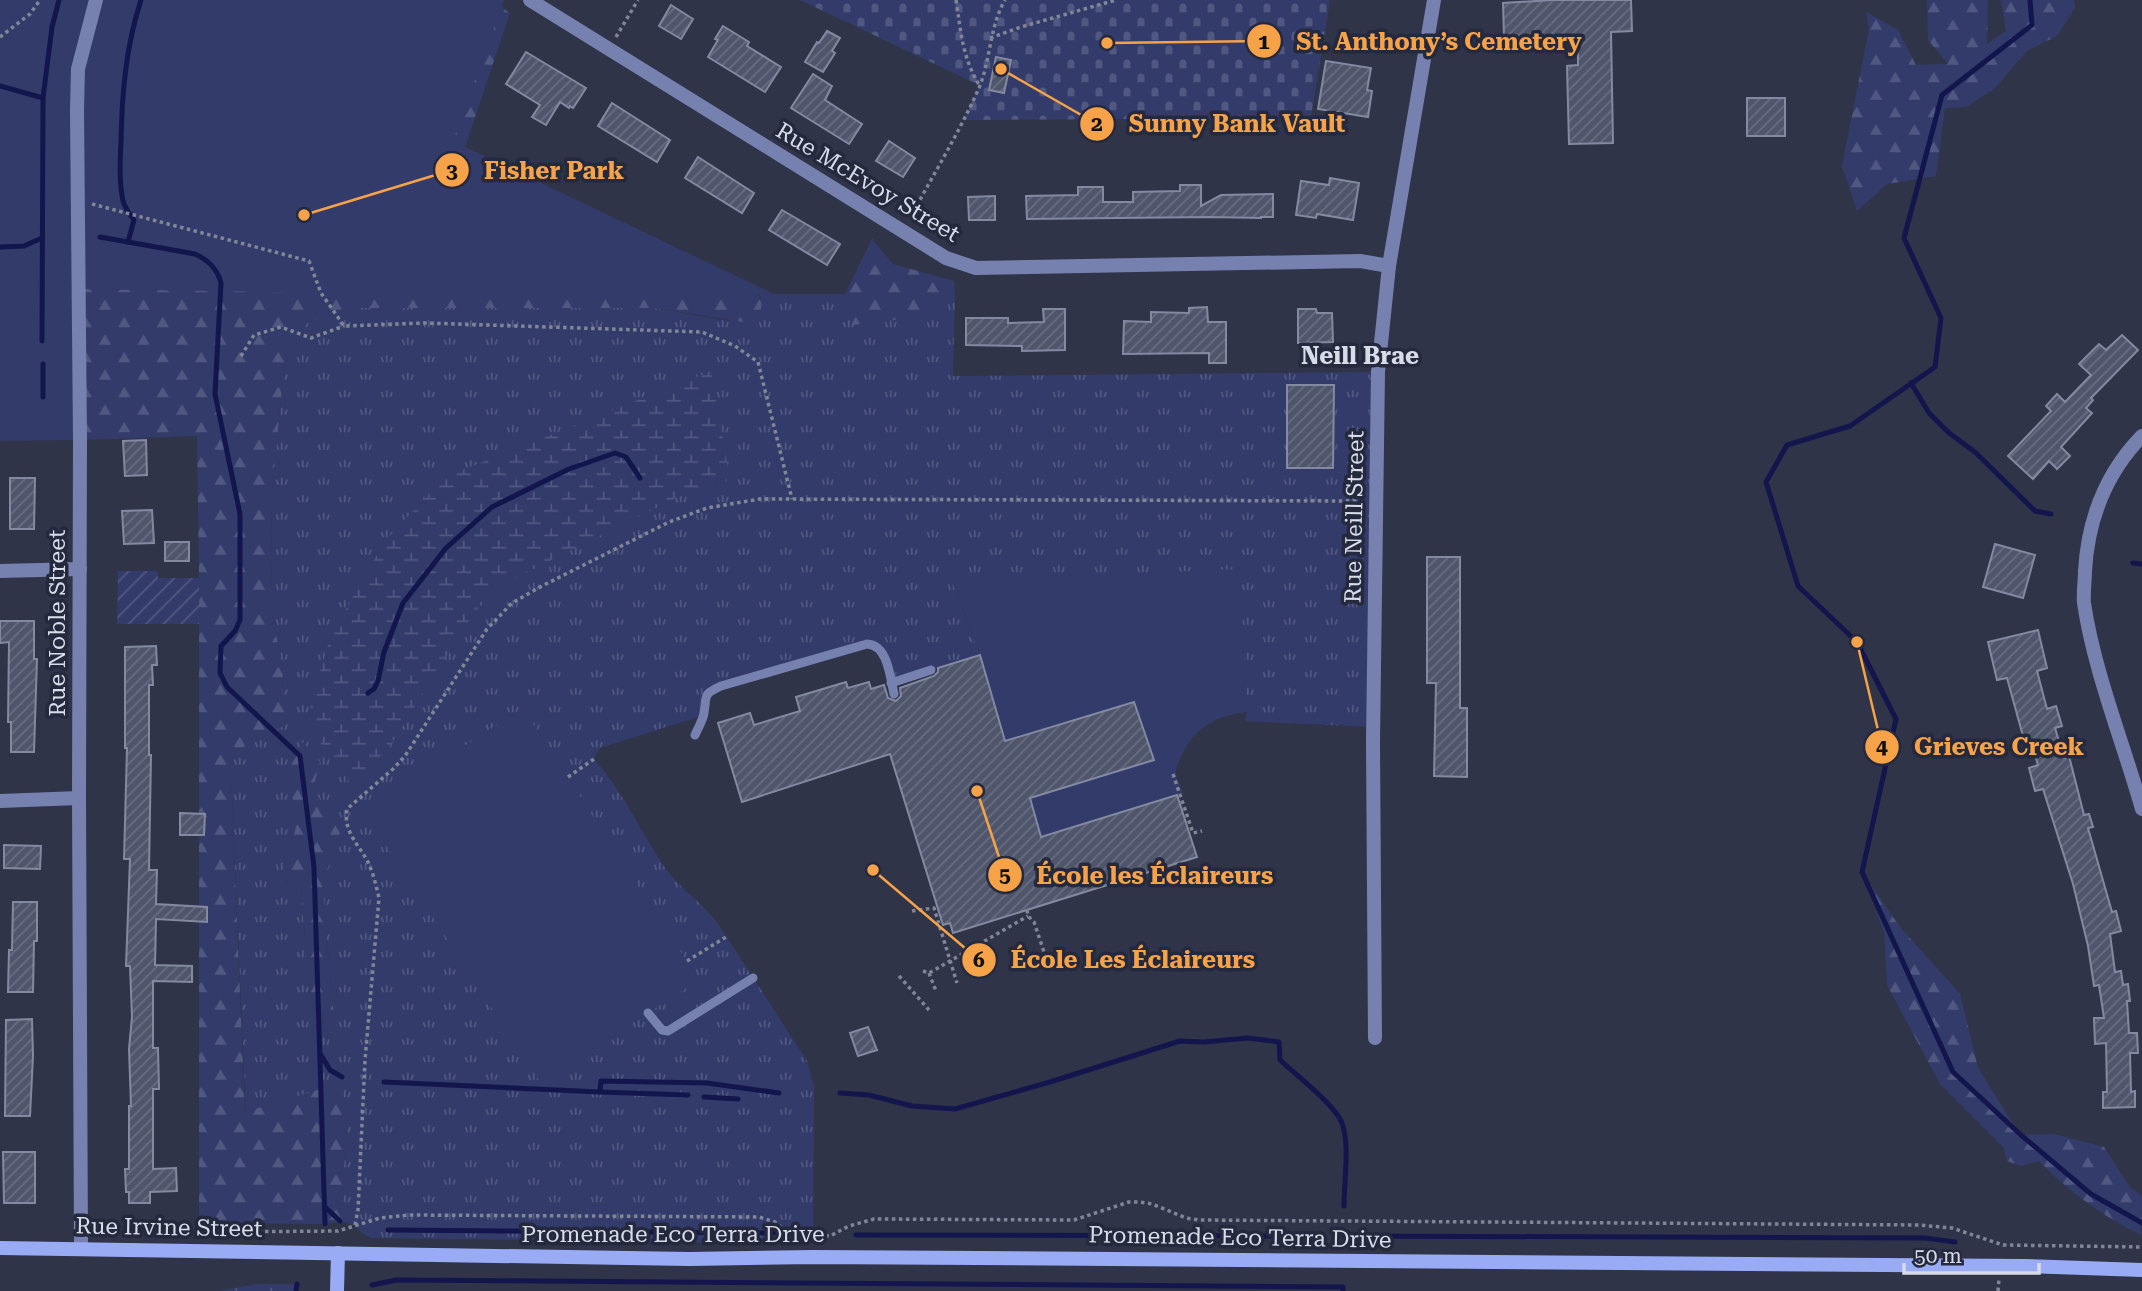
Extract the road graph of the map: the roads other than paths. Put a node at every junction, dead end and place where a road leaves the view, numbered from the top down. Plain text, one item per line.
1 (96, 0) edge
2 (530, 0) edge
3 (1434, 0) edge
4 (1389, 266) junction
5 (2142, 436) edge
6 (80, 569) junction
7 (0, 571) edge
8 (931, 670) dead end
9 (891, 682) junction
10 (894, 694) dead end
11 (695, 735) dead end
12 (79, 798) junction
13 (0, 801) edge
14 (2142, 809) edge
15 (753, 978) dead end
16 (648, 1013) dead end
17 (1375, 1038) dead end
18 (0, 1248) edge
19 (82, 1248) junction
20 (338, 1253) junction
21 (2142, 1270) edge
22 (337, 1291) edge

1 - 6 street, Rue Noble Street
2 - 4 street, Rue McEvoy Street
3 - 4 street, Rue Neill Street
4 - 17 street, Rue Neill Street
5 - 14 street
6 - 7 street
6 - 12 street, Rue Noble Street
8 - 9 lane
9 - 10 lane
9 - 11 lane
12 - 13 street
12 - 19 street, Rue Noble Street
15 - 16 lane
18 - 19 street, Rue Irvine Street
19 - 20 street, Rue Irvine Street
20 - 21 street, Promenade Eco Terra Drive
20 - 22 street

